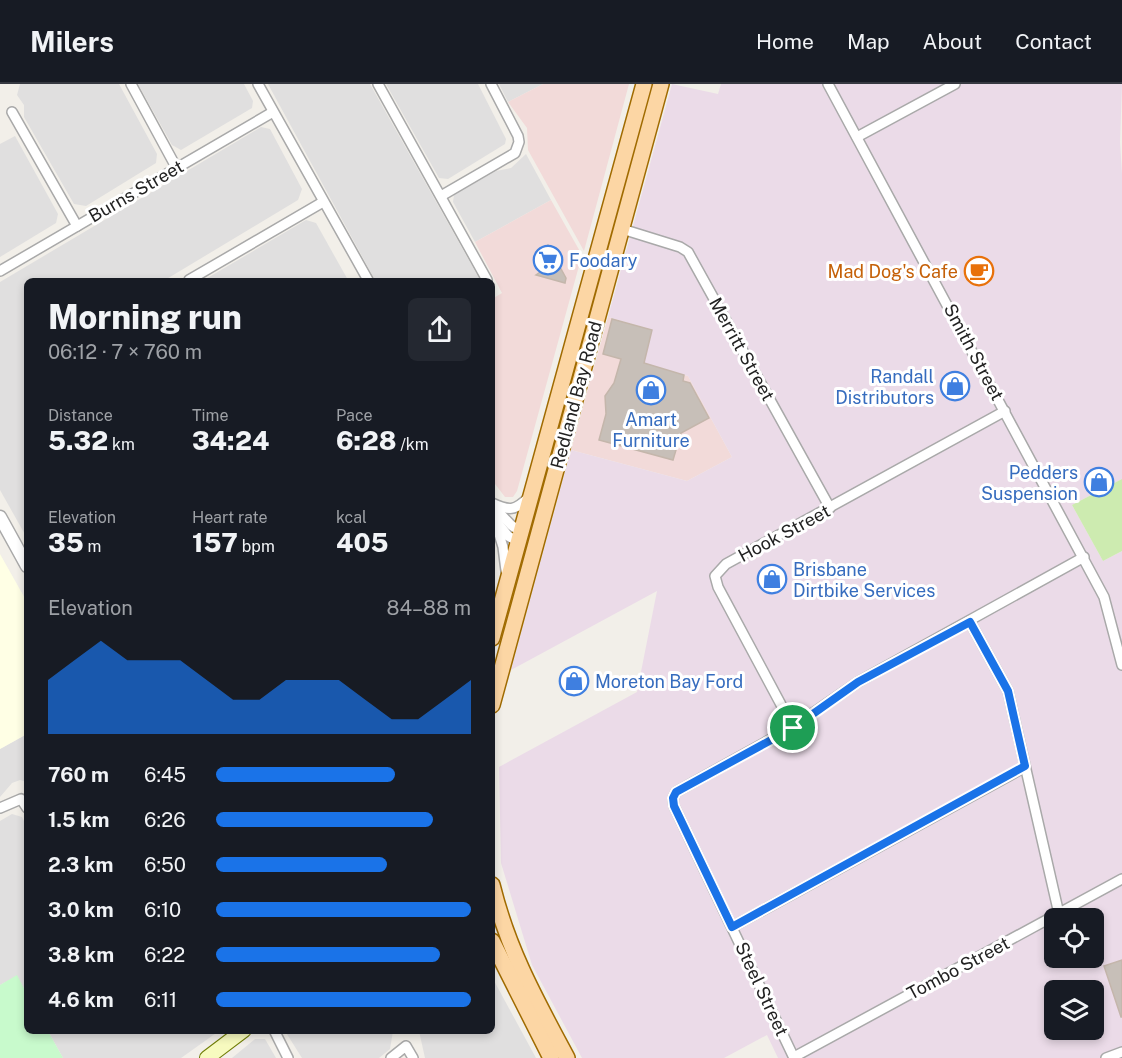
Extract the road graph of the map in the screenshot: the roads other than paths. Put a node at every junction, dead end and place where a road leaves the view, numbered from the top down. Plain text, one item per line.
1 (131, 84) edge
2 (258, 84) edge
3 (378, 84) edge
4 (491, 84) edge
5 (644, 84) edge
6 (661, 84) edge
7 (828, 84) edge
8 (955, 84) edge
9 (12, 112) dead end
10 (273, 112) junction
11 (857, 136) junction
12 (176, 167) junction
13 (441, 196) junction
14 (323, 202) junction
15 (77, 226) junction
16 (622, 229) junction
17 (0, 271) edge
18 (192, 278) edge
19 (367, 278) edge
20 (486, 278) edge
21 (1005, 411) junction
22 (531, 495) junction
23 (495, 505) edge
24 (495, 507) edge
25 (830, 508) junction
26 (0, 517) edge
27 (495, 517) edge
28 (495, 522) edge
29 (520, 537) junction
30 (536, 542) junction
31 (1084, 557) junction
32 (24, 561) edge
33 (504, 592) junction
34 (970, 622) junction
35 (495, 626) edge
36 (1122, 665) edge
37 (495, 694) edge
38 (793, 728) junction
39 (1025, 766) junction
40 (24, 804) edge
41 (0, 808) edge
42 (1122, 879) edge
43 (495, 897) edge
44 (1058, 908) edge
45 (1070, 908) edge
46 (1044, 922) edge
47 (732, 927) junction
48 (495, 947) edge
49 (239, 1034) edge
50 (276, 1034) edge
51 (1122, 1052) edge
52 (207, 1058) edge
53 (288, 1058) edge
54 (391, 1058) edge
55 (413, 1058) edge
56 (551, 1058) edge
57 (567, 1058) edge
58 (794, 1058) edge
59 (1106, 1058) edge

1 - 12 street
2 - 10 street
3 - 13 street
4 - 13 street
5 - 22 main road, Redland Bay Road
6 - 16 main road, Redland Bay Road
7 - 11 street, Smith Street
8 - 11 street
9 - 15 street
10 - 12 street, Burns Street
10 - 14 street
11 - 21 street, Smith Street
12 - 15 street, Burns Street
13 - 20 street
14 - 18 street
14 - 19 street
15 - 17 street, Burns Street
16 - 25 street, Merritt Street
16 - 30 main road, Redland Bay Road
21 - 25 street, Hook Street
21 - 31 street, Smith Street
22 - 23 street
22 - 29 main road, Redland Bay Road
24 - 29 street
25 - 38 street, Hook Street
26 - 32 street
27 - 29 street
28 - 33 street
29 - 30 main road
29 - 33 main road, Redland Bay Road
30 - 37 main road, Redland Bay Road
31 - 34 street, Steel Street
31 - 36 street, Smith Street
33 - 35 main road, Redland Bay Road
34 - 38 street, Steel Street
34 - 39 street
38 - 47 street, Steel Street
39 - 44 street
39 - 47 street
40 - 41 street
42 - 45 street, Tombo Street
43 - 57 main road
46 - 58 street, Tombo Street
47 - 58 street, Steel Street
48 - 56 main road
49 - 52 main road
50 - 53 street
51 - 59 street
54 - 55 street

